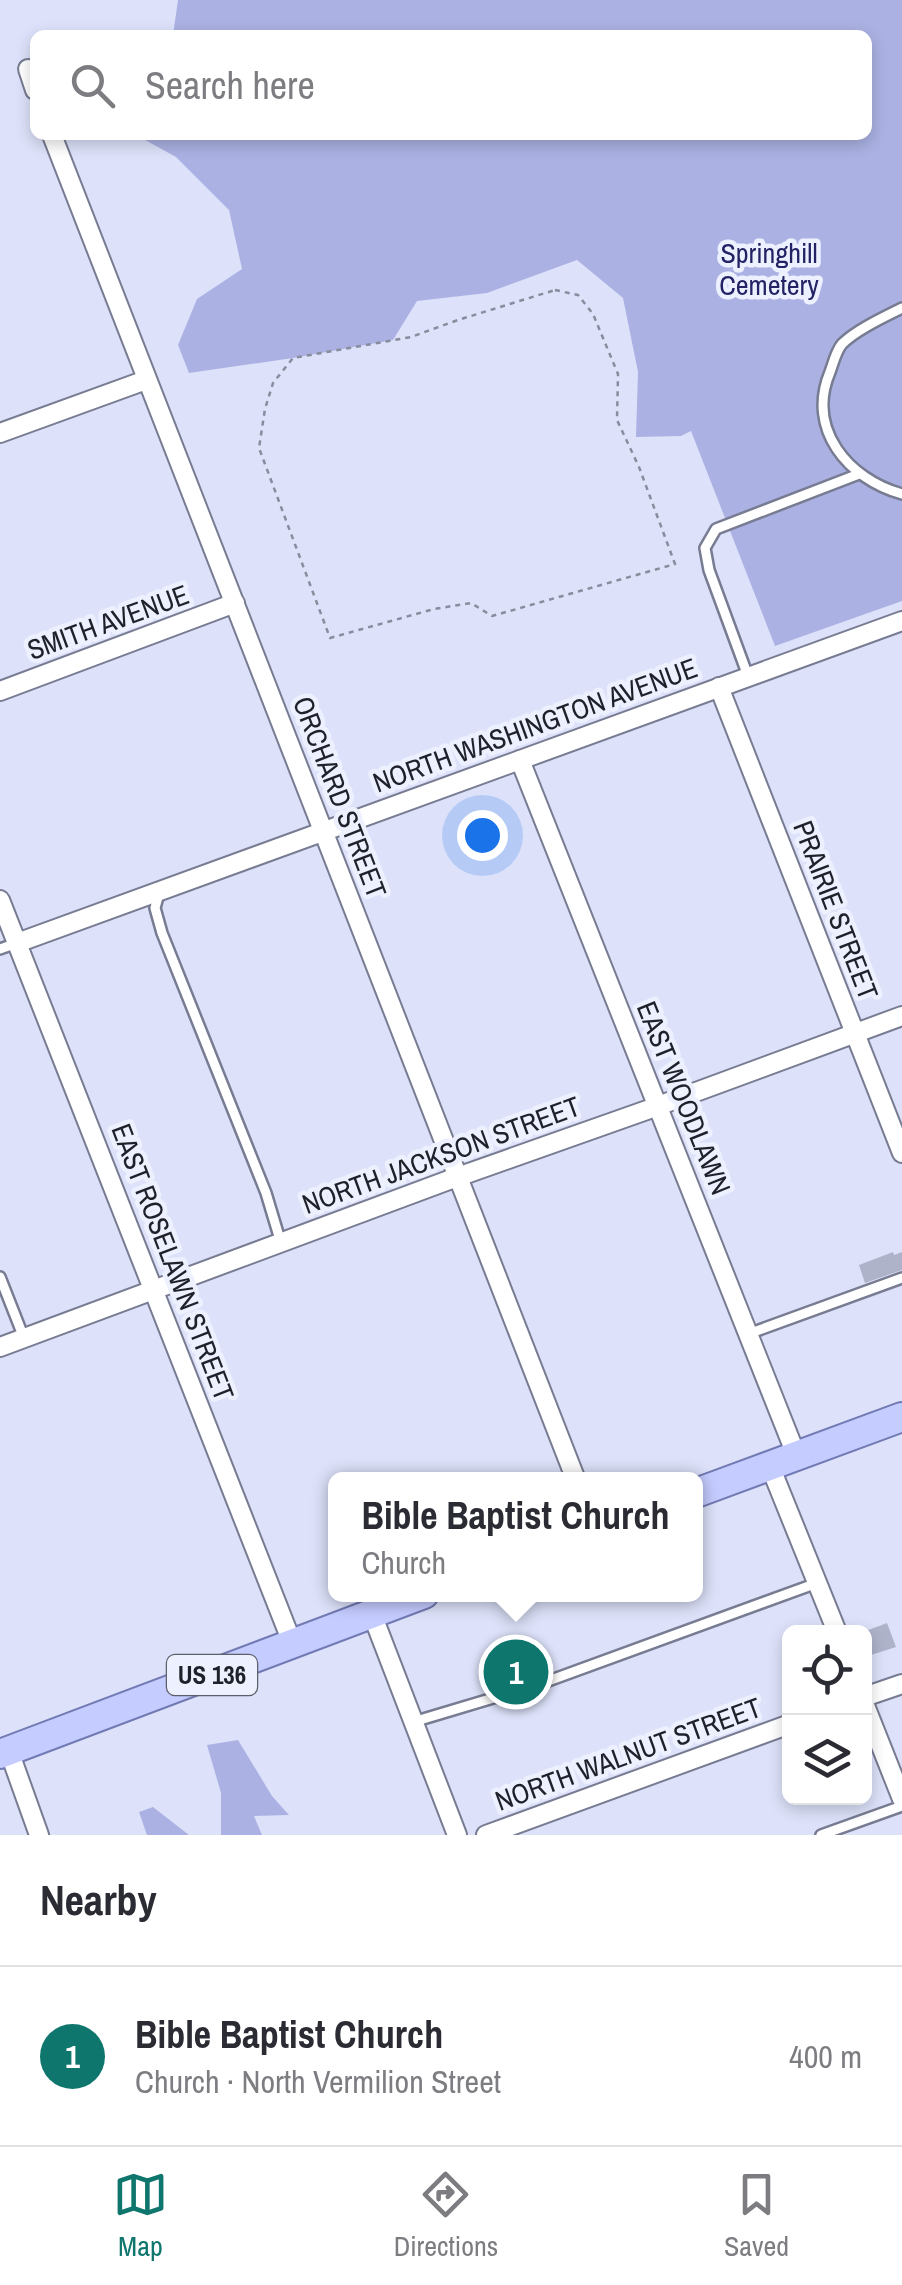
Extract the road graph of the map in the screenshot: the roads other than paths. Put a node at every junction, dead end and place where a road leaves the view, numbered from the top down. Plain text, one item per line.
1 (28, 69) dead end
2 (30, 75) edge
3 (54, 140) edge
4 (902, 308) edge
5 (146, 380) junction
6 (0, 432) edge
7 (858, 474) junction
8 (902, 494) edge
9 (235, 604) junction
10 (902, 620) edge
11 (748, 676) junction
12 (719, 687) junction
13 (0, 692) edge
14 (520, 760) junction
15 (324, 830) junction
16 (160, 891) junction
17 (0, 900) edge
18 (8, 946) edge
19 (902, 1016) edge
20 (854, 1032) junction
21 (658, 1106) junction
22 (902, 1152) edge
23 (458, 1177) junction
24 (281, 1243) junction
25 (0, 1276) edge
26 (902, 1278) edge
27 (155, 1290) junction
28 (748, 1334) junction
29 (24, 1338) junction
30 (0, 1347) edge
31 (902, 1417) edge
32 (784, 1461) junction
33 (573, 1472) edge
34 (703, 1491) edge
35 (817, 1583) junction
36 (403, 1602) edge
37 (372, 1614) junction
38 (834, 1625) edge
39 (293, 1645) junction
40 (902, 1684) edge
41 (872, 1697) edge
42 (870, 1715) edge
43 (413, 1722) junction
44 (782, 1727) edge
45 (4, 1753) edge
46 (902, 1803) edge
47 (39, 1835) edge
48 (457, 1835) edge
49 (486, 1835) edge
50 (821, 1835) edge

1 - 2 street
3 - 5 street, ORCHARD STREET
4 - 7 lane
5 - 6 street
5 - 9 street, ORCHARD STREET
7 - 8 lane
7 - 11 lane
9 - 13 street, SMITH AVENUE
9 - 15 street, ORCHARD STREET
10 - 11 street, NORTH WASHINGTON AVENUE
11 - 12 street, NORTH WASHINGTON AVENUE
12 - 14 street, NORTH WASHINGTON AVENUE
12 - 20 street, PRAIRIE STREET
14 - 15 street, NORTH WASHINGTON AVENUE
14 - 21 street, EAST WOODLAWN
15 - 16 street, NORTH WASHINGTON AVENUE
15 - 23 street, ORCHARD STREET
16 - 18 street, NORTH WASHINGTON AVENUE
16 - 24 lane
17 - 18 street, EAST ROSELAWN STREET
18 - 27 street, EAST ROSELAWN STREET
19 - 20 street, NORTH JACKSON STREET
20 - 21 street, NORTH JACKSON STREET
20 - 22 street, PRAIRIE STREET
21 - 23 street, NORTH JACKSON STREET
21 - 28 street, EAST WOODLAWN
23 - 24 street, NORTH JACKSON STREET
23 - 33 street, ORCHARD STREET
24 - 27 street, NORTH JACKSON STREET
25 - 29 lane
26 - 28 lane
27 - 29 street, NORTH JACKSON STREET
27 - 39 street, EAST ROSELAWN STREET
28 - 32 street, EAST WOODLAWN
29 - 30 street, NORTH JACKSON STREET
31 - 32 main road
32 - 34 main road
32 - 35 street, EAST WOODLAWN
35 - 38 street, EAST WOODLAWN
35 - 43 lane
36 - 37 main road, US 136
37 - 39 main road, US 136
37 - 43 street
39 - 45 main road, US 136
40 - 41 street
42 - 46 street
43 - 48 street
44 - 49 street, NORTH WALNUT STREET
45 - 47 street
46 - 50 lane

